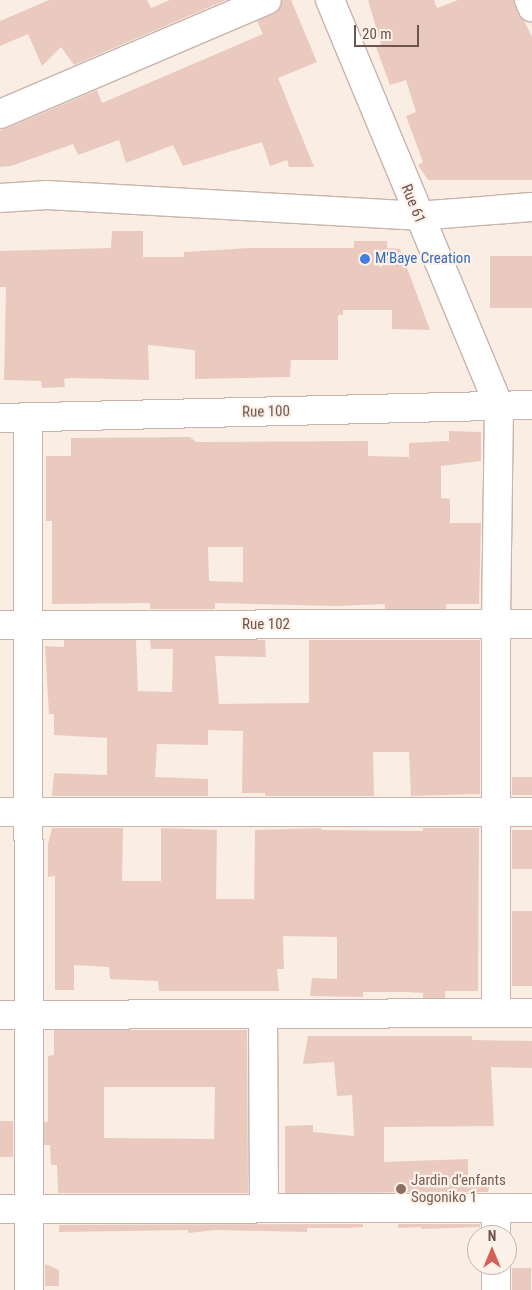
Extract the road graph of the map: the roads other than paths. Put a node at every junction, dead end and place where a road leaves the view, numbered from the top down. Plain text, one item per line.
1 (267, 0) edge
2 (330, 0) edge
3 (529, 0) edge
4 (532, 7) edge
5 (0, 114) edge
6 (0, 198) edge
7 (532, 207) edge
8 (418, 216) junction
9 (532, 405) edge
10 (500, 406) junction
11 (0, 418) edge
12 (28, 418) junction
13 (496, 624) junction
14 (532, 624) edge
15 (0, 625) edge
16 (28, 625) junction
17 (0, 812) edge
18 (28, 812) junction
19 (496, 812) junction
20 (532, 812) edge
21 (496, 1013) junction
22 (532, 1013) edge
23 (263, 1014) junction
24 (0, 1015) edge
25 (28, 1015) junction
26 (264, 1208) junction
27 (496, 1208) junction
28 (532, 1208) edge
29 (0, 1209) edge
30 (28, 1209) junction
31 (496, 1225) edge
32 (496, 1275) edge
33 (28, 1290) edge
34 (496, 1290) edge

1 - 5 street
2 - 8 street, Rue 61
3 - 4 street
6 - 8 street
7 - 8 street
8 - 10 street, Rue 61
9 - 10 street, Rue 100
10 - 12 street, Rue 100
10 - 13 street
11 - 12 street, Rue 100
12 - 16 street
13 - 14 street, Rue 102
13 - 16 street, Rue 102
13 - 19 street
15 - 16 street, Rue 102
16 - 18 street
17 - 18 street
18 - 19 street
18 - 25 street
19 - 20 street
19 - 21 street
21 - 22 street
21 - 23 street
23 - 25 street
23 - 26 street
24 - 25 street
25 - 30 street
26 - 27 street
26 - 30 street
27 - 28 street
27 - 31 street
29 - 30 street
30 - 33 street
32 - 34 street

